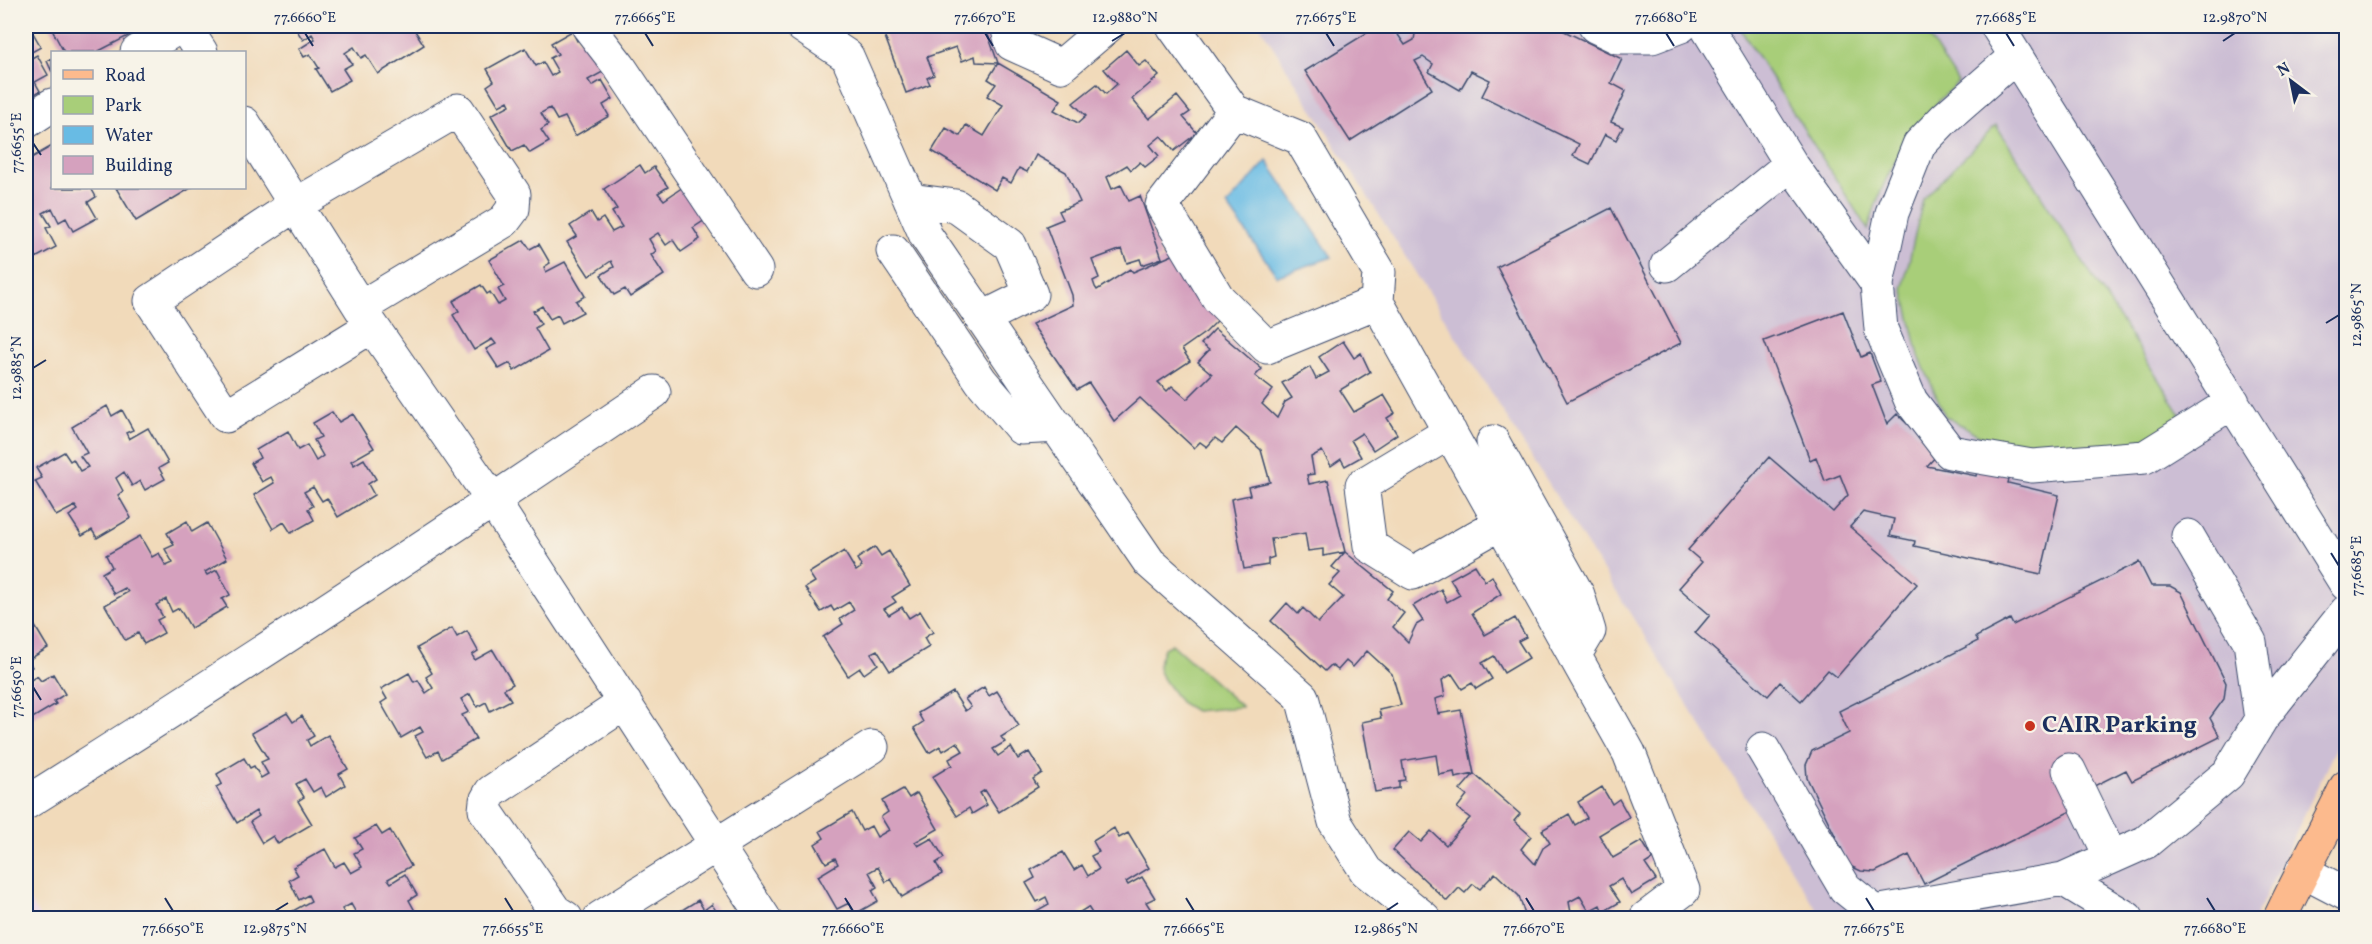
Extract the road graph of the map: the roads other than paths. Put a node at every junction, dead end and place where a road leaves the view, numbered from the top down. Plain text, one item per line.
1 (182, 26) edge
2 (588, 26) edge
3 (802, 26) edge
4 (1007, 26) edge
5 (1108, 26) edge
6 (1595, 26) edge
7 (1681, 26) edge
8 (1706, 26) edge
9 (1997, 26) edge
10 (1175, 27) edge
11 (139, 51) edge
12 (200, 51) edge
13 (2016, 56) junction
14 (51, 106) edge
15 (1234, 111) junction
16 (26, 122) edge
17 (246, 126) edge
18 (1791, 164) junction
19 (910, 200) junction
20 (295, 205) junction
21 (893, 251) dead end
22 (1666, 265) dead end
23 (756, 270) dead end
24 (1877, 284) junction
25 (1377, 302) junction
26 (366, 317) junction
27 (983, 318) junction
28 (654, 392) dead end
29 (2233, 402) junction
30 (1058, 426) junction
31 (1450, 432) junction
32 (1492, 442) dead end
33 (493, 501) junction
34 (1501, 523) junction
35 (2188, 536) dead end
36 (2346, 584) edge
37 (2346, 612) edge
38 (1574, 656) junction
39 (625, 703) junction
40 (2261, 719) junction
41 (872, 747) dead end
42 (1763, 749) dead end
43 (2069, 770) dead end
44 (2346, 787) edge
45 (26, 802) edge
46 (718, 845) junction
47 (2111, 857) junction
48 (2302, 871) junction
49 (2063, 879) junction
50 (2346, 894) edge
51 (566, 918) edge
52 (600, 918) edge
53 (764, 918) edge
54 (1424, 918) edge
55 (1646, 918) edge
56 (2127, 918) edge
57 (2280, 918) edge

1 - 11 street
1 - 12 street
2 - 23 street
3 - 19 street
4 - 5 street
6 - 7 street
8 - 18 street
9 - 13 street
10 - 15 street
13 - 24 street
13 - 29 street
14 - 16 street
15 - 25 street
15 - 25 street
17 - 20 street
18 - 22 street
18 - 24 street
19 - 27 street
19 - 27 street
20 - 26 street
20 - 26 street
20 - 26 street
21 - 30 street
24 - 29 street
25 - 31 street
26 - 33 street
27 - 30 street
28 - 33 street
29 - 36 street
30 - 54 street
31 - 34 street
31 - 34 street
32 - 38 street
33 - 39 street
33 - 45 street
34 - 38 street
35 - 40 street
37 - 40 street
38 - 55 street
39 - 46 street
39 - 51 street
40 - 47 street
41 - 46 street
42 - 49 street
43 - 47 street
44 - 48 main road
46 - 52 street
46 - 53 street
47 - 49 street
48 - 50 street
48 - 57 main road
49 - 56 street

